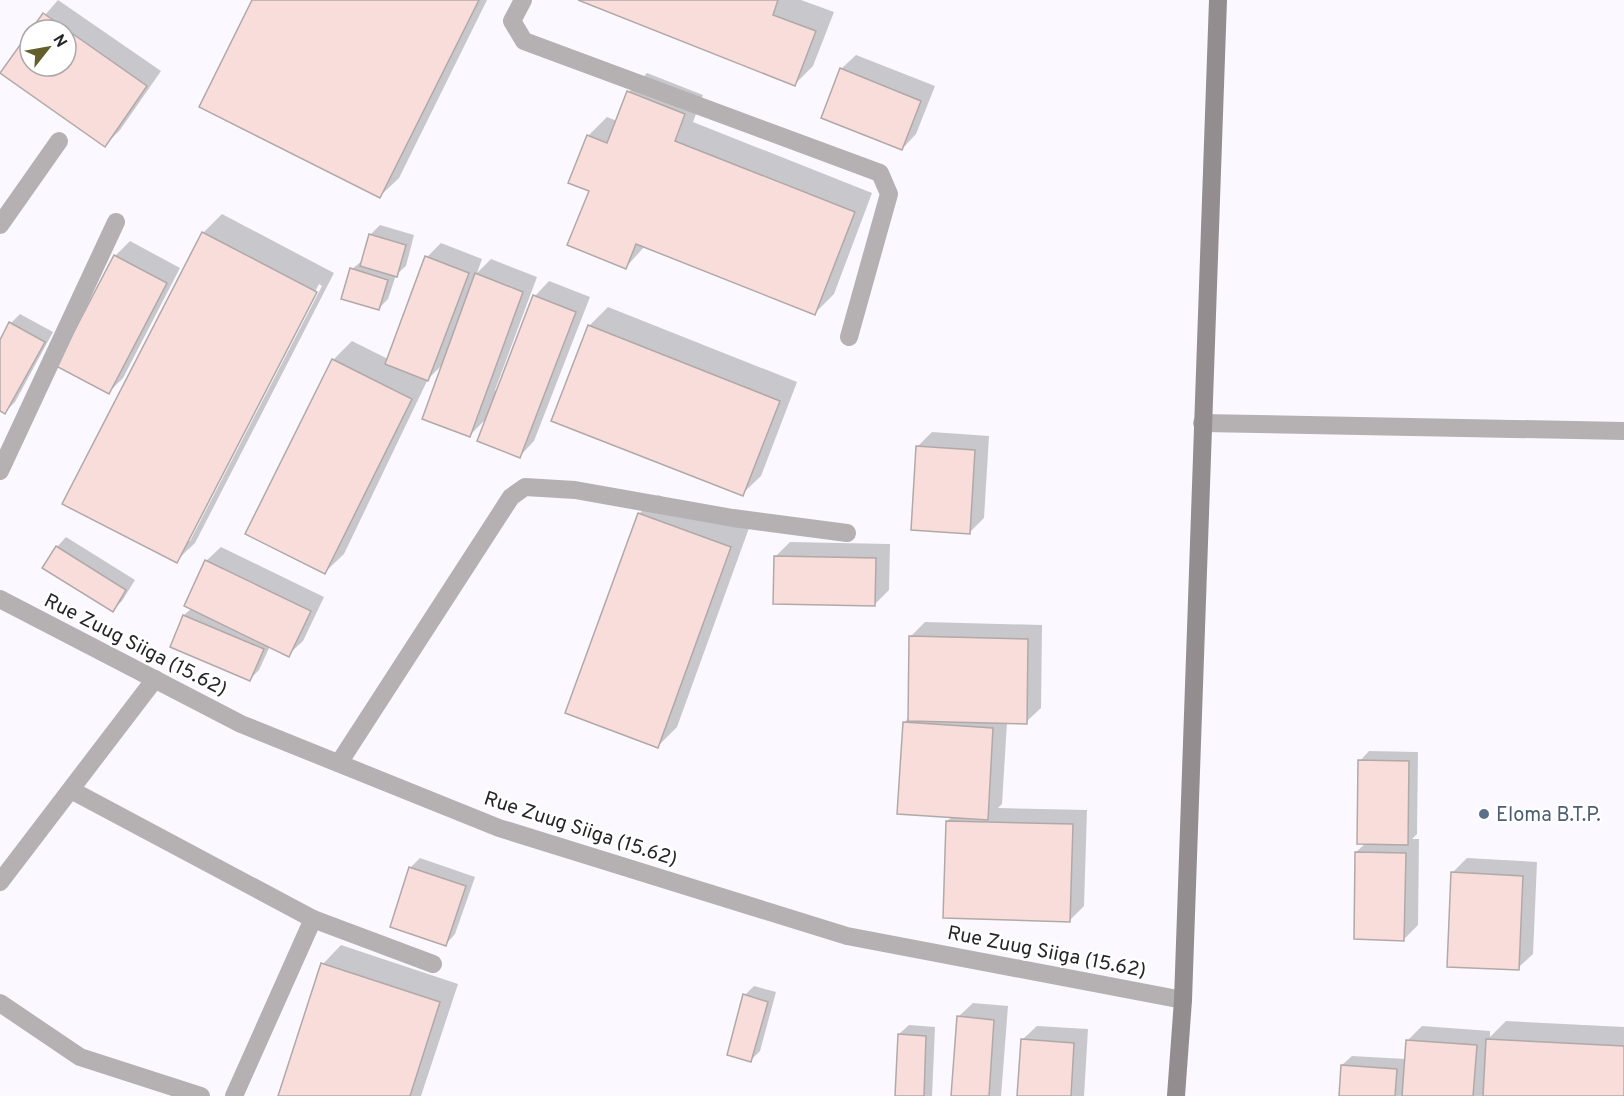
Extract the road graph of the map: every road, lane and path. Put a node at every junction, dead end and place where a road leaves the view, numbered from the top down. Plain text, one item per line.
1 (523, 0) edge
2 (1218, 0) edge
3 (59, 141) dead end
4 (116, 222) dead end
5 (0, 225) edge
6 (849, 337) dead end
7 (1202, 423) junction
8 (1624, 431) edge
9 (0, 471) edge
10 (847, 533) dead end
11 (0, 599) edge
12 (154, 679) junction
13 (339, 763) junction
14 (71, 790) junction
15 (0, 882) edge
16 (314, 919) junction
17 (433, 964) dead end
18 (1183, 1000) junction
19 (0, 1003) edge
20 (201, 1096) edge
21 (234, 1096) edge
22 (1176, 1096) edge

1 - 6 street
2 - 7 main road
3 - 5 street
4 - 9 street
7 - 8 street
7 - 18 main road
10 - 13 street
11 - 12 street, Rue Zuug Siiga (15.62)
12 - 13 street, Rue Zuug Siiga (15.62)
12 - 14 street
13 - 18 street, Rue Zuug Siiga (15.62)
14 - 15 street
14 - 16 street
16 - 17 street
16 - 21 street
18 - 22 main road
19 - 20 street

